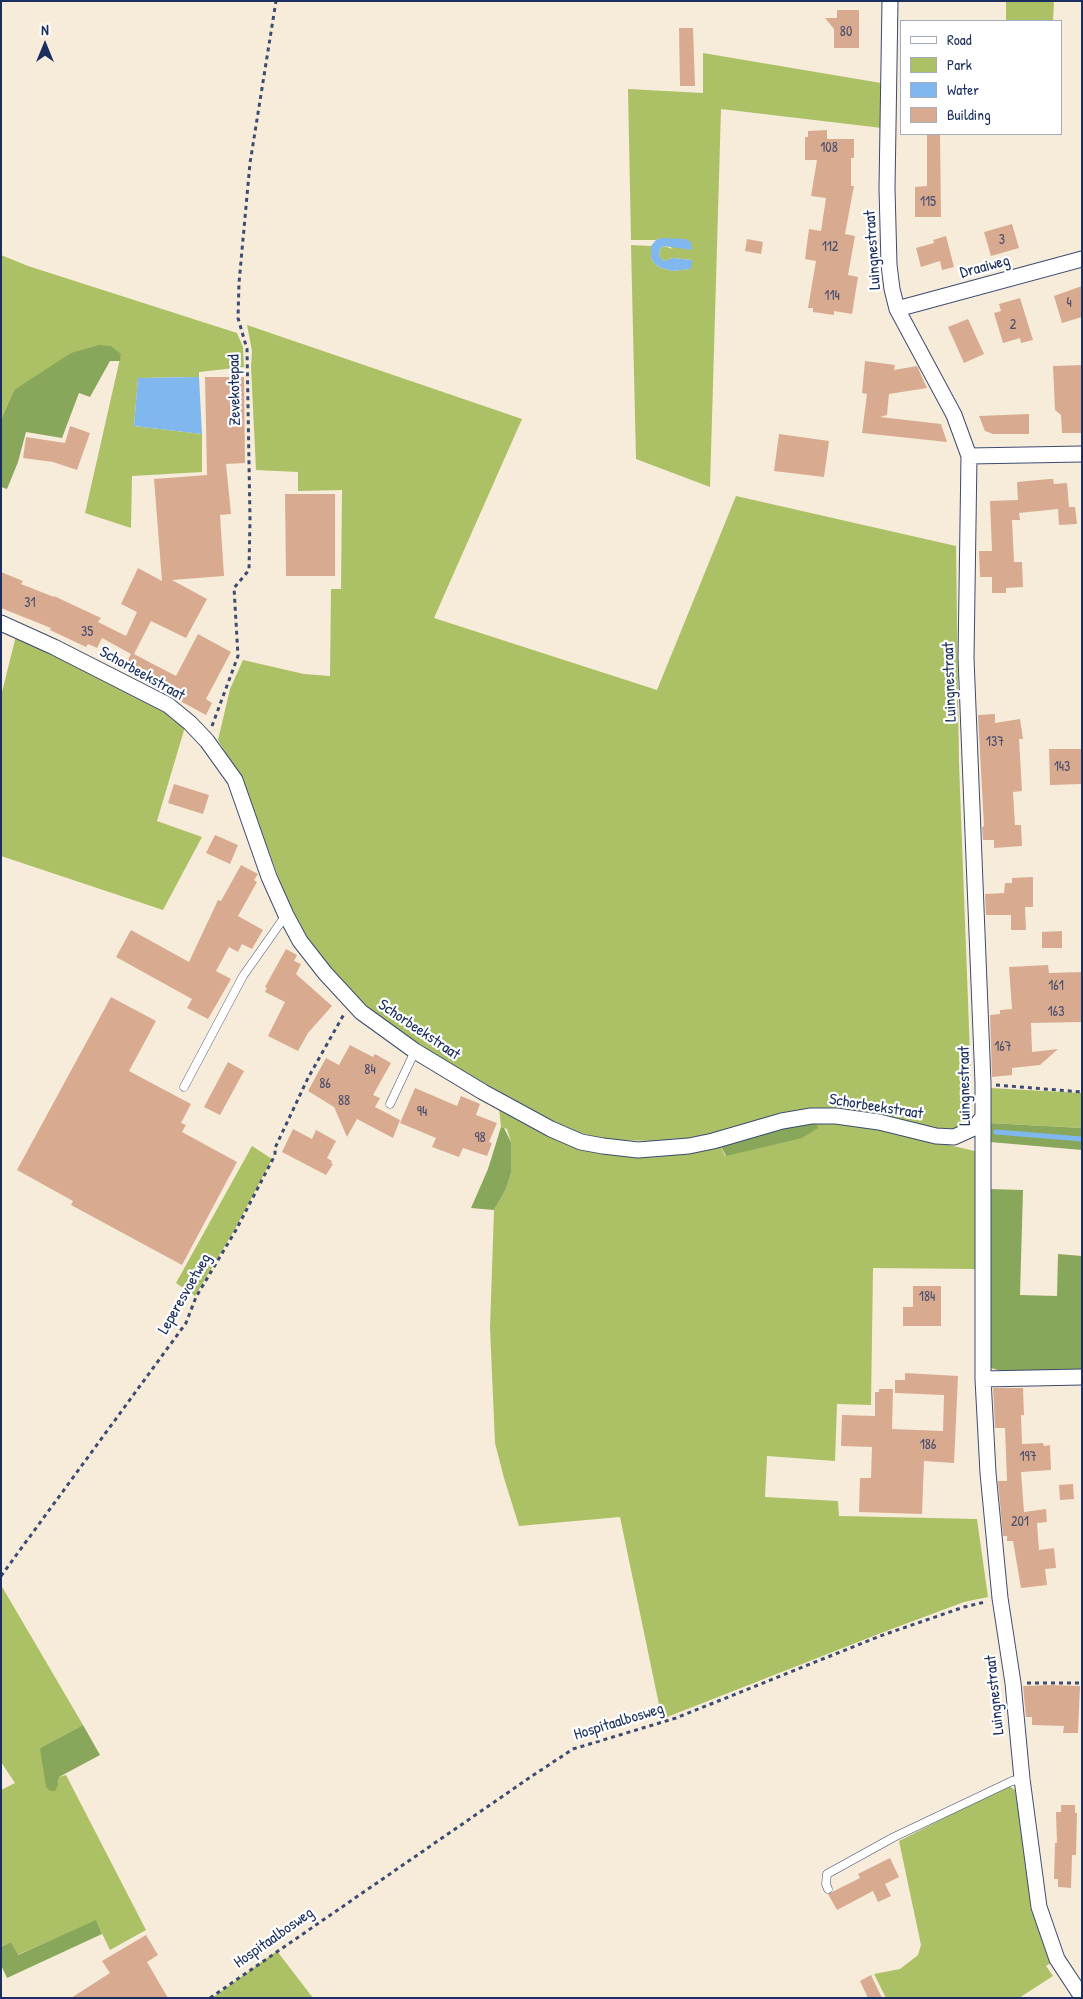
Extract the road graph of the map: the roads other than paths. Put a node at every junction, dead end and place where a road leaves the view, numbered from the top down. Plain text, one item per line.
1 (890, 1) edge
2 (1082, 259) edge
3 (898, 309) junction
4 (1082, 454) edge
5 (969, 456) junction
6 (1, 623) edge
7 (286, 915) junction
8 (415, 1051) junction
9 (184, 1087) dead end
10 (390, 1104) dead end
11 (983, 1117) junction
12 (1082, 1376) edge
13 (984, 1379) junction
14 (1022, 1779) junction
15 (828, 1890) dead end
16 (1082, 1998) edge

1 - 3 street, Luingnestraat
2 - 3 street, Draaiweg
3 - 5 street, Luingnestraat
4 - 5 street
5 - 11 street, Luingnestraat
6 - 7 street, Schorbeekstraat
7 - 8 street, Schorbeekstraat
7 - 9 lane
8 - 10 lane
8 - 11 street, Schorbeekstraat
11 - 13 street, Luingnestraat
12 - 13 street
13 - 14 street, Luingnestraat
14 - 15 lane
14 - 16 street, Luingnestraat

